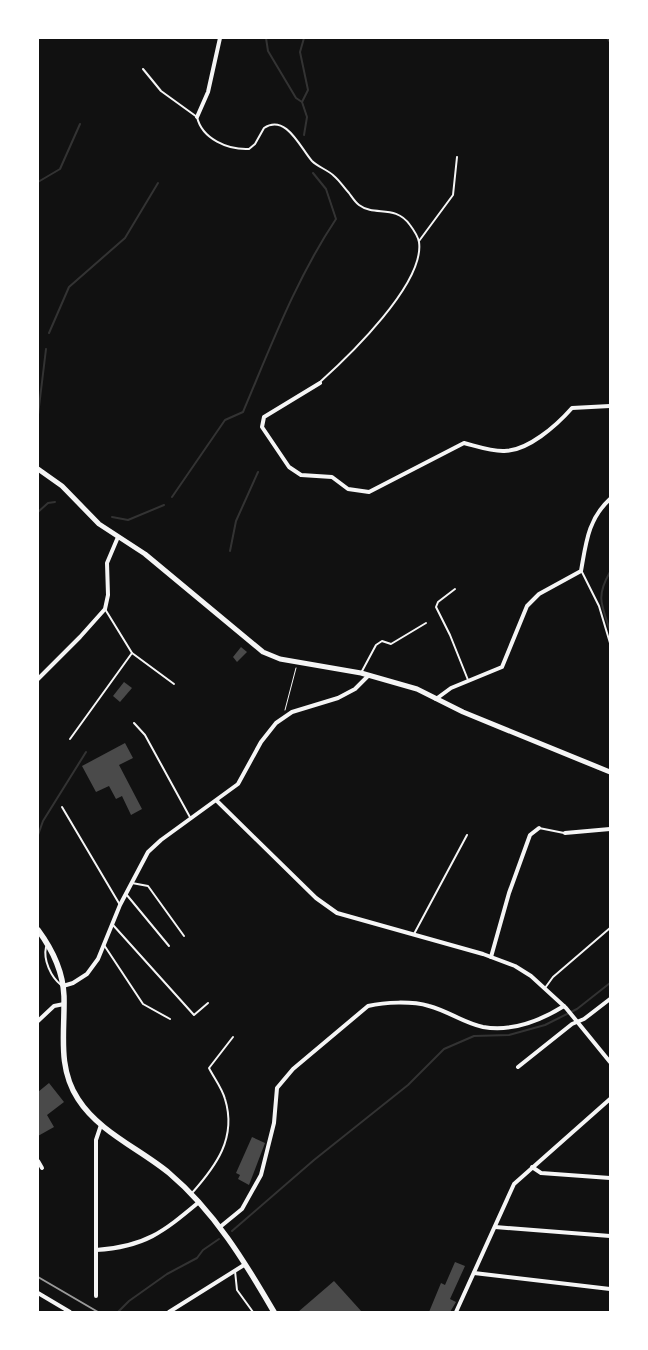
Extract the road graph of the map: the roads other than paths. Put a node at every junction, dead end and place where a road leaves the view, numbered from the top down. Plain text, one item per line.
1 (220, 38) edge
2 (143, 69) dead end
3 (197, 117) junction
4 (457, 156) dead end
5 (419, 241) junction
6 (320, 383) joint
7 (610, 406) edge
8 (38, 469) edge
9 (610, 499) edge
10 (118, 537) junction
11 (581, 571) junction
12 (455, 589) dead end
13 (105, 609) junction
14 (426, 623) dead end
15 (610, 643) edge
16 (132, 653) junction
17 (361, 673) junction
18 (369, 675) junction
19 (38, 679) edge
20 (468, 680) junction
21 (174, 684) dead end
22 (436, 698) junction
23 (134, 722) dead end
24 (70, 739) dead end
25 (610, 772) edge
26 (217, 801) junction
27 (62, 807) dead end
28 (191, 819) junction
29 (539, 828) joint
30 (610, 829) edge
31 (565, 834) joint
32 (467, 835) dead end
33 (131, 883) junction
34 (126, 893) junction
35 (120, 905) junction
36 (112, 924) junction
37 (610, 928) edge
38 (38, 930) edge
39 (414, 934) junction
40 (184, 936) dead end
41 (104, 945) junction
42 (170, 946) dead end
43 (491, 957) junction
44 (63, 986) junction
45 (545, 988) junction
46 (610, 999) edge
47 (208, 1003) dead end
48 (64, 1004) junction
49 (565, 1007) junction
50 (170, 1019) dead end
51 (38, 1021) edge
52 (578, 1022) junction
53 (233, 1037) dead end
54 (610, 1062) edge
55 (518, 1067) dead end
56 (610, 1099) edge
57 (101, 1125) junction
58 (38, 1161) edge
59 (532, 1167) junction
60 (42, 1168) dead end
61 (610, 1178) edge
62 (192, 1194) junction
63 (200, 1202) junction
64 (495, 1227) junction
65 (220, 1228) junction
66 (610, 1236) edge
67 (96, 1250) junction
68 (244, 1265) junction
69 (235, 1271) junction
70 (474, 1273) junction
71 (610, 1289) edge
72 (38, 1293) edge
73 (96, 1296) dead end
74 (70, 1312) edge
75 (169, 1312) edge
76 (253, 1312) edge
77 (274, 1312) edge
78 (456, 1312) edge

1 - 3 street
2 - 3 lane
3 - 5 lane
4 - 5 lane
5 - 6 lane
6 - 7 street
8 - 10 street
9 - 11 street
10 - 13 street
10 - 17 street
11 - 15 lane
11 - 20 street
12 - 20 lane
13 - 16 lane
13 - 19 street
14 - 17 lane
16 - 21 lane
16 - 24 lane
17 - 18 street
18 - 22 street
18 - 26 street
20 - 22 street
22 - 25 street
23 - 28 lane
26 - 28 street
26 - 39 street
27 - 35 lane
28 - 33 street
29 - 31 lane
29 - 43 street
30 - 31 street
32 - 39 lane
33 - 34 street
33 - 40 lane
34 - 35 street
34 - 42 lane
35 - 36 street
36 - 41 street
36 - 47 lane
37 - 45 lane
38 - 44 main road
39 - 43 street
41 - 44 street
41 - 50 lane
43 - 45 street
44 - 48 main road
45 - 49 street
46 - 52 street
48 - 51 street
48 - 57 main road
49 - 52 street
49 - 65 street
52 - 54 street
52 - 55 street
53 - 62 lane
56 - 59 street
57 - 62 main road
57 - 67 street
58 - 60 street
59 - 61 street
59 - 64 street
62 - 63 main road
63 - 65 main road
63 - 67 street
64 - 66 street
64 - 70 street
65 - 68 main road
67 - 73 street
68 - 69 street
68 - 77 main road
69 - 75 street
69 - 76 lane
70 - 71 street
70 - 78 street
72 - 74 street

